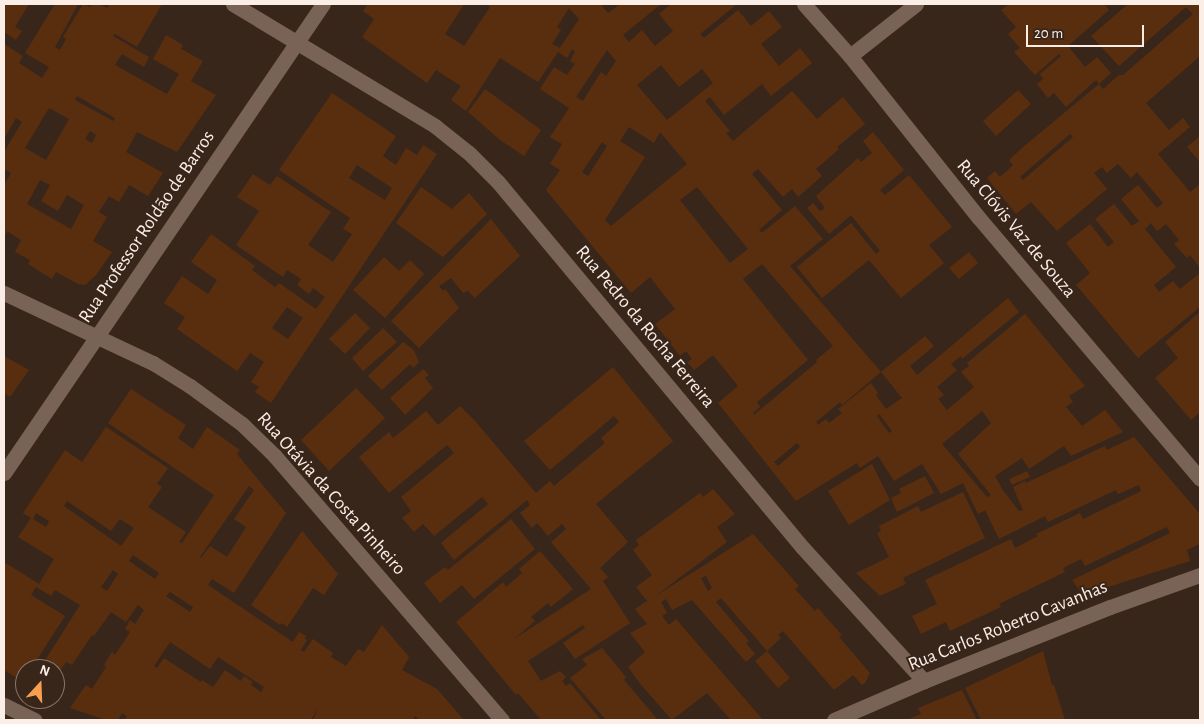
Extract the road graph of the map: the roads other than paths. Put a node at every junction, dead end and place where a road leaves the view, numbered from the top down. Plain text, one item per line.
1 (234, 4) edge
2 (323, 4) edge
3 (804, 4) edge
4 (916, 4) edge
5 (297, 43) junction
6 (850, 56) junction
7 (4, 294) edge
8 (97, 335) junction
9 (4, 473) edge
10 (1200, 479) edge
11 (1200, 575) edge
12 (924, 681) junction
13 (4, 705) edge
14 (35, 720) edge
15 (502, 720) edge
16 (834, 720) edge

1 - 5 street, Rua Pedro da Rocha Ferreira
2 - 5 street, Rua Professor Roldão de Barros
3 - 6 street, Rua Clóvis Vaz de Souza
4 - 6 street
5 - 8 street, Rua Professor Roldão de Barros
5 - 12 street, Rua Pedro da Rocha Ferreira
6 - 10 street, Rua Clóvis Vaz de Souza
7 - 8 street, Rua Otávia da Costa Pinheiro
8 - 9 street, Rua Professor Roldão de Barros
8 - 15 street, Rua Otávia da Costa Pinheiro
11 - 12 street, Rua Carlos Roberto Cavanhas
12 - 16 street, Rua Carlos Roberto Cavanhas
13 - 14 street

